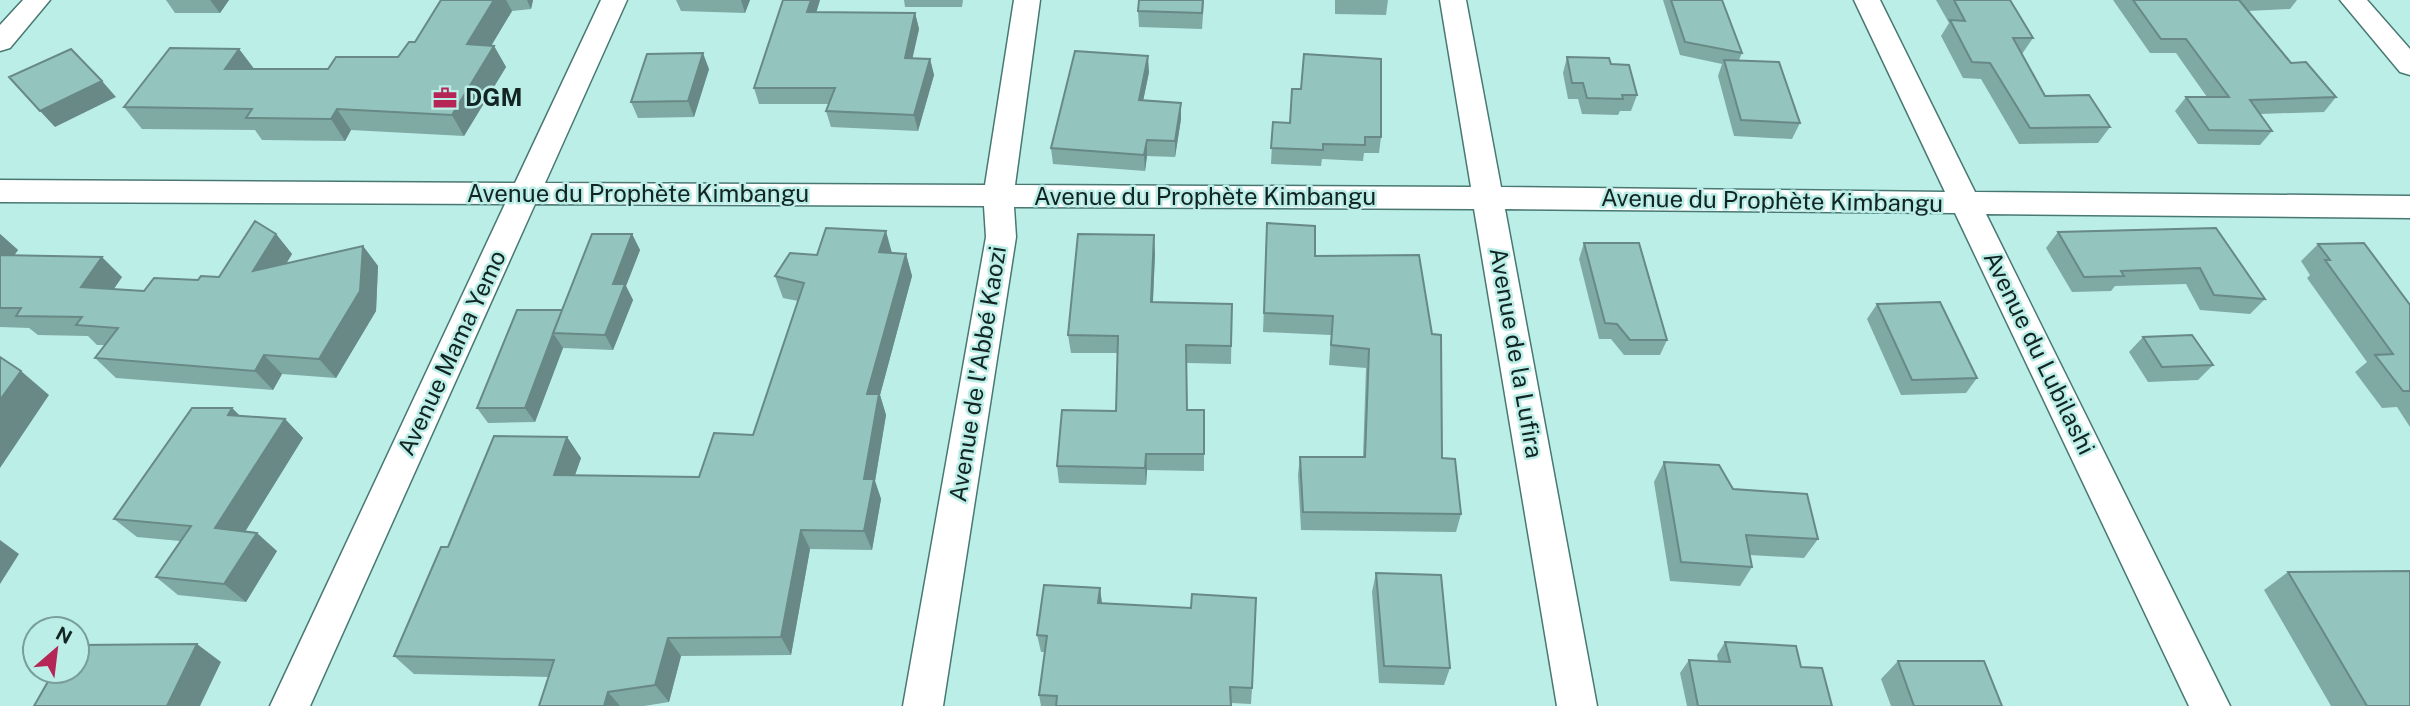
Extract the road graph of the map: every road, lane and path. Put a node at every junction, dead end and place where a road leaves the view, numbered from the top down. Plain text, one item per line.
1 (37, 0) edge
2 (614, 0) edge
3 (1027, 0) edge
4 (1453, 0) edge
5 (1867, 0) edge
6 (2353, 0) edge
7 (0, 42) edge
8 (2410, 66) edge
9 (0, 191) edge
10 (526, 194) junction
11 (998, 197) junction
12 (1489, 198) junction
13 (1966, 204) junction
14 (2410, 207) edge
15 (290, 706) edge
16 (923, 706) edge
17 (1577, 706) edge
18 (2210, 706) edge

1 - 7 street
2 - 10 street, Avenue Mama Yemo
3 - 11 street, Avenue de l'Abbé Kaozi
4 - 12 street, Avenue de la Lufira
5 - 13 street, Avenue du Lubilashi
6 - 8 street
9 - 10 street, Avenue du Prophète Kimbangu
10 - 11 street, Avenue du Prophète Kimbangu
10 - 15 street, Avenue Mama Yemo
11 - 12 street, Avenue du Prophète Kimbangu
11 - 16 street, Avenue de l'Abbé Kaozi
12 - 13 street, Avenue du Prophète Kimbangu
12 - 17 street, Avenue de la Lufira
13 - 14 street, Avenue du Prophète Kimbangu
13 - 18 street, Avenue du Lubilashi

